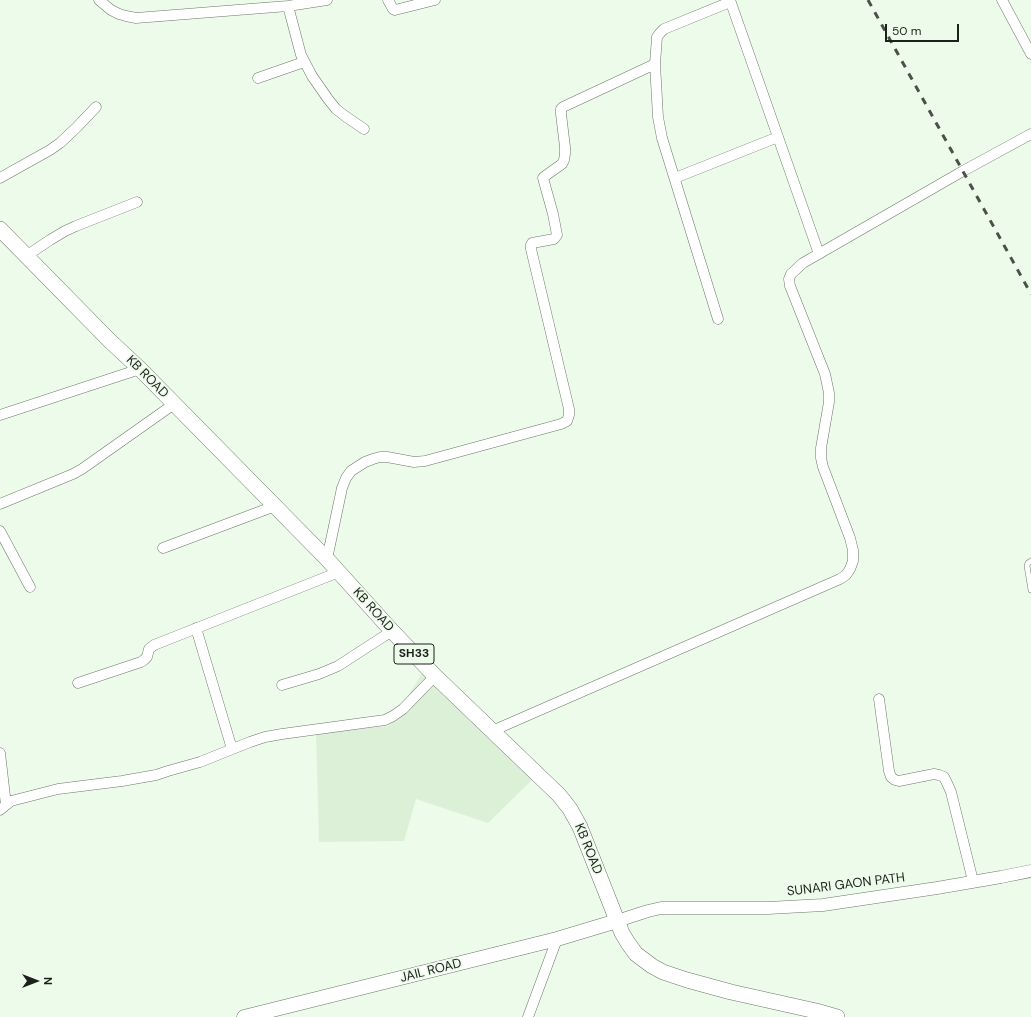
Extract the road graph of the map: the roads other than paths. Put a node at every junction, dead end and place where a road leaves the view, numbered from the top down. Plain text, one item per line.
1 (99, 0) edge
2 (327, 0) edge
3 (388, 0) edge
4 (435, 0) edge
5 (1002, 0) edge
6 (730, 1) edge
7 (288, 6) junction
8 (1031, 54) edge
9 (304, 62) junction
10 (655, 64) junction
11 (258, 78) dead end
12 (96, 107) dead end
13 (364, 129) dead end
14 (1031, 134) edge
15 (778, 137) junction
16 (0, 178) edge
17 (675, 178) junction
18 (137, 202) dead end
19 (0, 230) edge
20 (819, 254) junction
21 (26, 256) junction
22 (718, 319) dead end
23 (140, 369) junction
24 (174, 404) junction
25 (0, 415) edge
26 (0, 504) edge
27 (275, 506) junction
28 (0, 531) edge
29 (163, 548) dead end
30 (327, 560) junction
31 (1031, 561) edge
32 (339, 572) junction
33 (30, 587) dead end
34 (1031, 590) edge
35 (196, 628) junction
36 (392, 631) junction
37 (435, 676) junction
38 (78, 683) dead end
39 (282, 685) dead end
40 (879, 699) dead end
41 (492, 731) junction
42 (232, 749) junction
43 (0, 753) edge
44 (3, 807) edge
45 (1031, 870) edge
46 (973, 882) junction
47 (617, 922) junction
48 (557, 939) junction
49 (244, 1017) edge
50 (528, 1017) edge
51 (837, 1017) edge

1 - 7 street
2 - 7 street
3 - 4 street
5 - 8 street
6 - 10 street
6 - 15 street
7 - 9 street
9 - 11 street
9 - 13 street
10 - 17 street
10 - 30 street
12 - 16 street
14 - 20 street
15 - 17 street
15 - 20 street
17 - 22 street
18 - 21 street
19 - 21 main road, KB ROAD / SH33
20 - 41 street
21 - 23 main road, KB ROAD / SH33
23 - 24 main road, KB ROAD / SH33
23 - 25 street
24 - 26 street
24 - 27 main road, KB ROAD / SH33
27 - 29 street
27 - 30 main road, KB ROAD / SH33
28 - 33 street
30 - 32 main road, KB ROAD / SH33
31 - 34 lane
32 - 35 street
32 - 36 main road, KB ROAD / SH33
35 - 38 street
35 - 42 street
36 - 37 main road, KB ROAD / SH33
36 - 39 street
37 - 41 main road, KB ROAD / SH33
37 - 42 street
40 - 46 street
41 - 47 main road, KB ROAD / SH33
42 - 44 street
43 - 44 street
45 - 46 street, SUNARI GAON PATH
46 - 47 street, SUNARI GAON PATH
47 - 48 main road, JAIL ROAD
47 - 51 main road, KB ROAD / SH33
48 - 49 main road, JAIL ROAD
48 - 50 street

